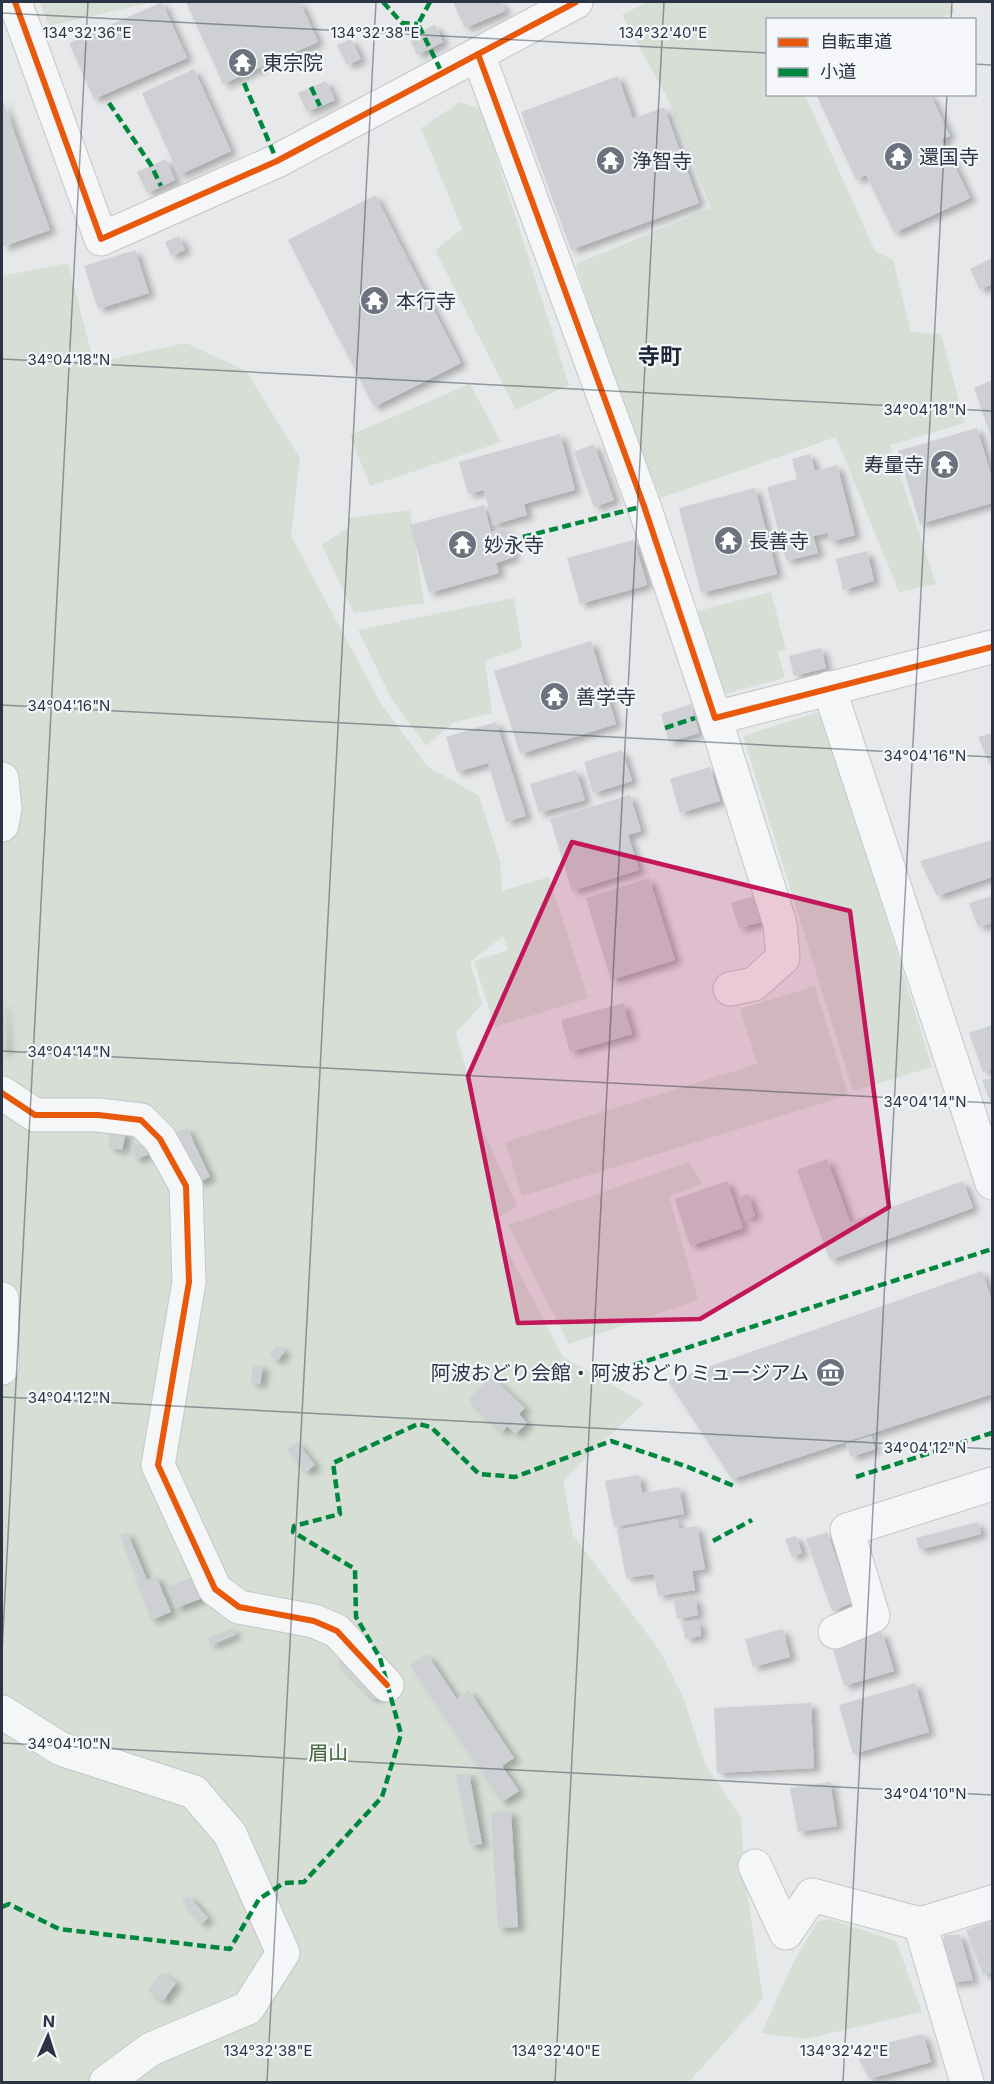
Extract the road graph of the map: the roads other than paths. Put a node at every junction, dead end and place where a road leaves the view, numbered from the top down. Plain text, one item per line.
1 (15, 2) edge
2 (576, 2) edge
3 (478, 54) junction
4 (993, 647) edge
5 (829, 688) junction
6 (715, 718) junction
7 (2, 779) edge
8 (2, 825) edge
9 (730, 989) dead end
10 (2, 1094) edge
11 (993, 1184) edge
12 (2, 1299) edge
13 (2, 1368) edge
14 (993, 1484) edge
15 (835, 1632) dead end
16 (387, 1685) dead end
17 (2, 1712) edge
18 (755, 1866) dead end
19 (993, 1902) edge
20 (920, 1924) junction
21 (106, 2082) edge
22 (967, 2082) edge

1 - 3 street
2 - 3 street
3 - 6 street
4 - 5 street
5 - 6 street
5 - 11 street
6 - 9 street
7 - 8 street
10 - 16 street
12 - 13 street
14 - 15 street
17 - 21 street
18 - 20 street
19 - 20 street
20 - 22 street

